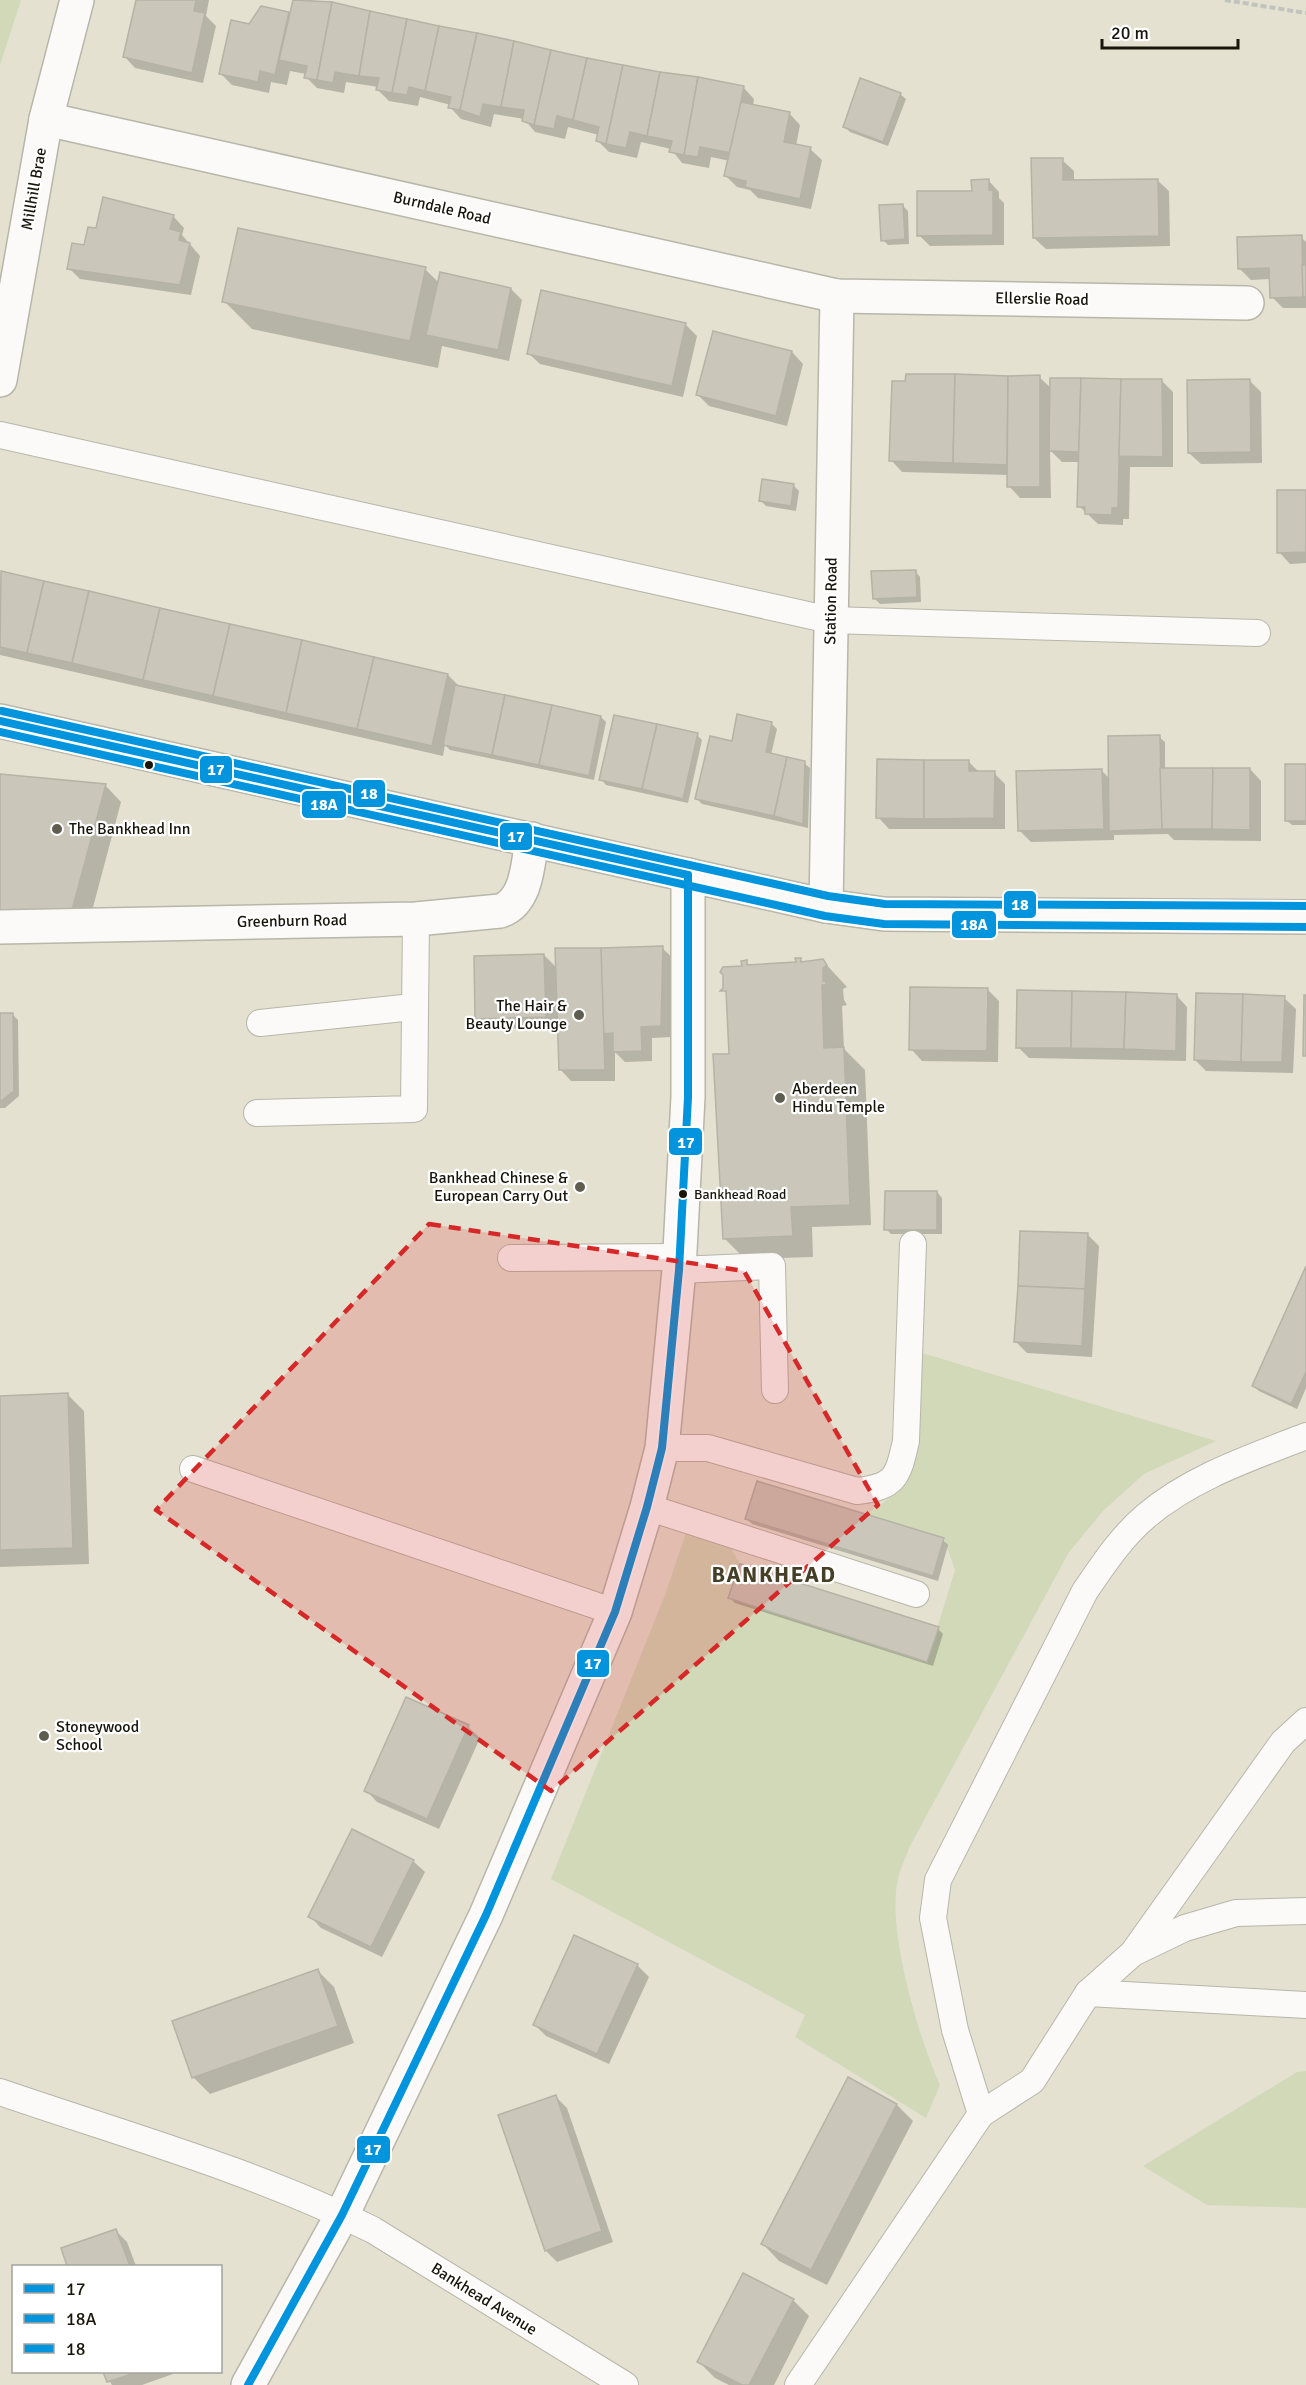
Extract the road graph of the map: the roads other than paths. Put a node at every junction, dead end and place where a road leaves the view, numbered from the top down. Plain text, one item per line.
1 (76, 0) edge
2 (46, 119) junction
3 (837, 296) junction
4 (1247, 303) dead end
5 (0, 380) edge
6 (0, 435) edge
7 (830, 620) junction
8 (1257, 633) dead end
9 (0, 721) edge
10 (532, 839) junction
11 (688, 875) junction
12 (826, 906) junction
13 (1306, 917) edge
14 (416, 919) junction
15 (0, 927) edge
16 (413, 1007) junction
17 (260, 1023) dead end
18 (257, 1113) dead end
19 (913, 1244) dead end
20 (511, 1258) dead end
21 (679, 1263) junction
22 (775, 1390) dead end
23 (1306, 1436) edge
24 (662, 1448) junction
25 (193, 1469) dead end
26 (647, 1507) junction
27 (916, 1594) dead end
28 (615, 1612) junction
29 (1306, 1721) edge
30 (1306, 1911) edge
31 (1133, 1953) junction
32 (1088, 1993) junction
33 (1306, 2005) edge
34 (0, 2092) edge
35 (981, 2114) junction
36 (342, 2215) junction
37 (248, 2385) edge
38 (625, 2385) edge
39 (798, 2385) edge

1 - 2 street, Millhill Brae
2 - 3 street, Burndale Road
2 - 5 street, Millhill Brae
3 - 4 street, Ellerslie Road
3 - 7 street, Station Road
6 - 7 lane
7 - 8 lane
7 - 12 street, Station Road
9 - 10 street
10 - 11 street
10 - 14 street, Greenburn Road
11 - 12 street
11 - 21 street
12 - 13 street
14 - 15 street, Greenburn Road
14 - 16 lane
16 - 17 lane
16 - 18 lane
19 - 24 lane
20 - 21 lane
21 - 22 lane
21 - 24 street
23 - 35 lane
24 - 26 street
25 - 28 lane
26 - 27 lane
26 - 28 street
28 - 36 street
29 - 31 lane
30 - 31 lane
31 - 32 lane
32 - 33 lane
32 - 35 lane
34 - 36 lane, Bankhead Avenue
35 - 39 lane
36 - 37 street
36 - 38 lane, Bankhead Avenue

